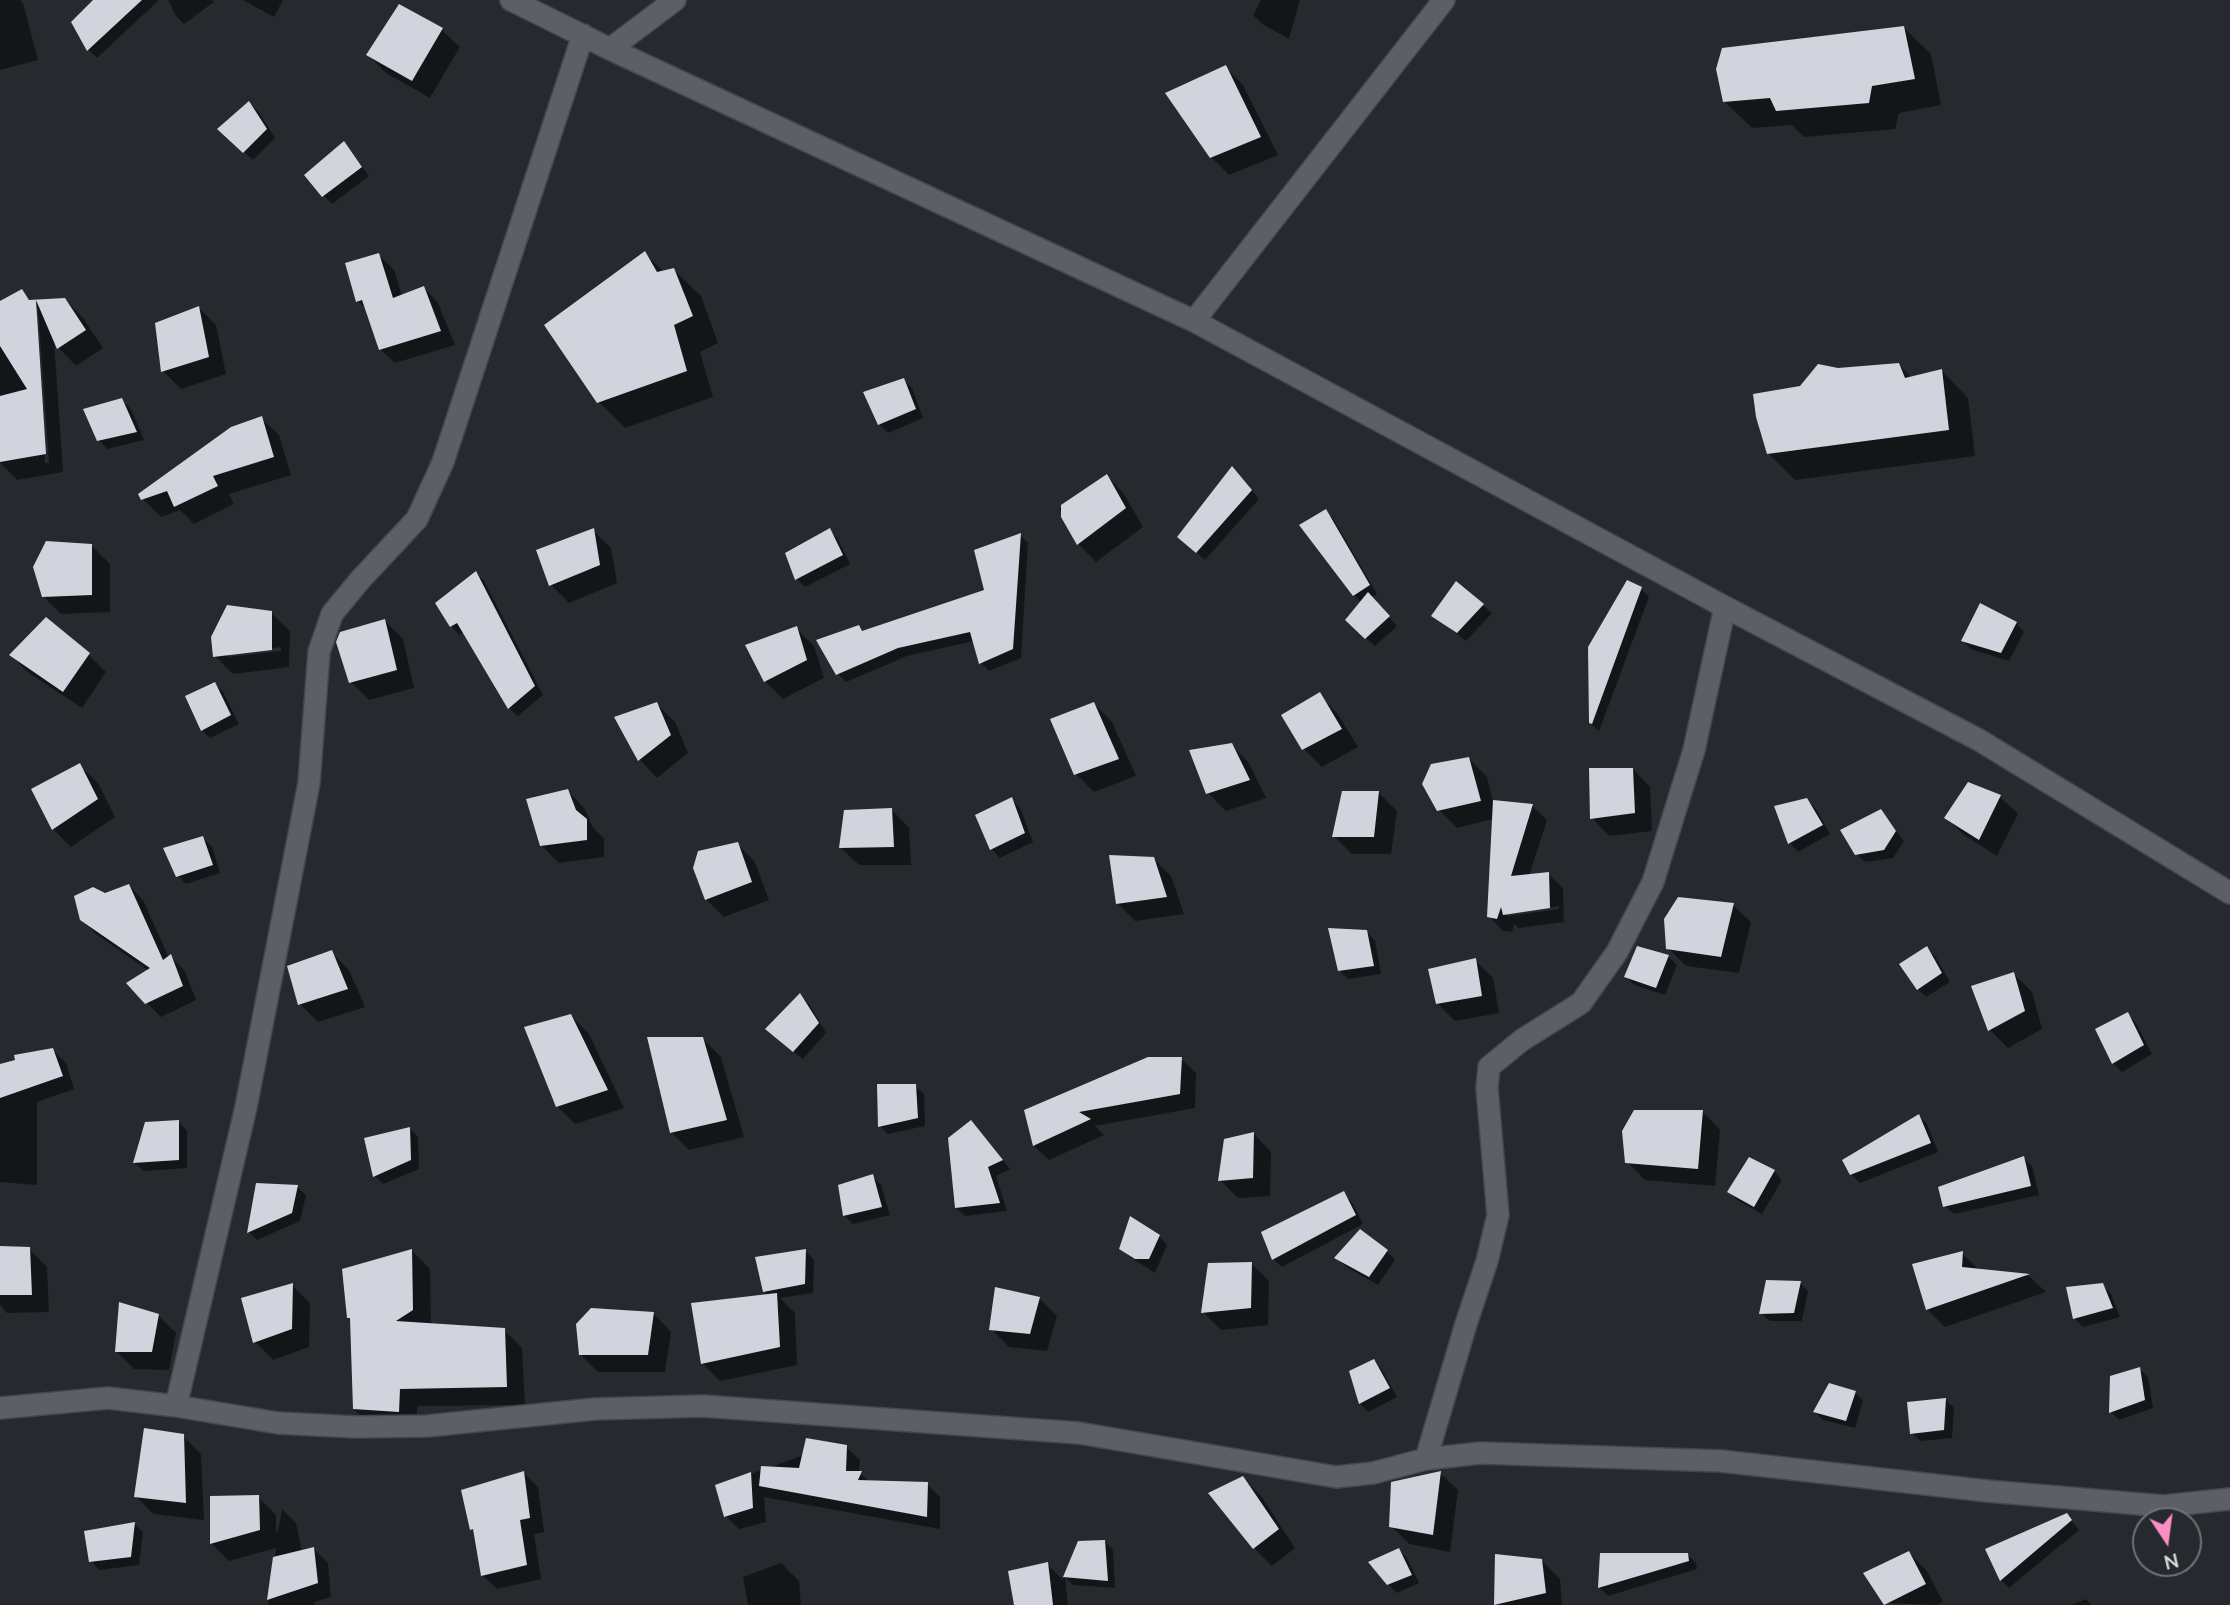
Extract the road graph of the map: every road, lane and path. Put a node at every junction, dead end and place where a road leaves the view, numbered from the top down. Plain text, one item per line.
1 (511, 0) edge
2 (675, 0) edge
3 (1444, 0) edge
4 (583, 35) junction
5 (610, 49) junction
6 (1194, 321) junction
7 (1725, 607) junction
8 (2230, 894) edge
9 (176, 1406) junction
10 (0, 1408) edge
11 (1426, 1459) junction
12 (2230, 1499) edge

1 - 4 street
2 - 5 street
3 - 6 street
4 - 5 street
4 - 9 street
5 - 6 street
6 - 7 street
7 - 8 street
7 - 11 street
9 - 10 street
9 - 11 street
11 - 12 street

